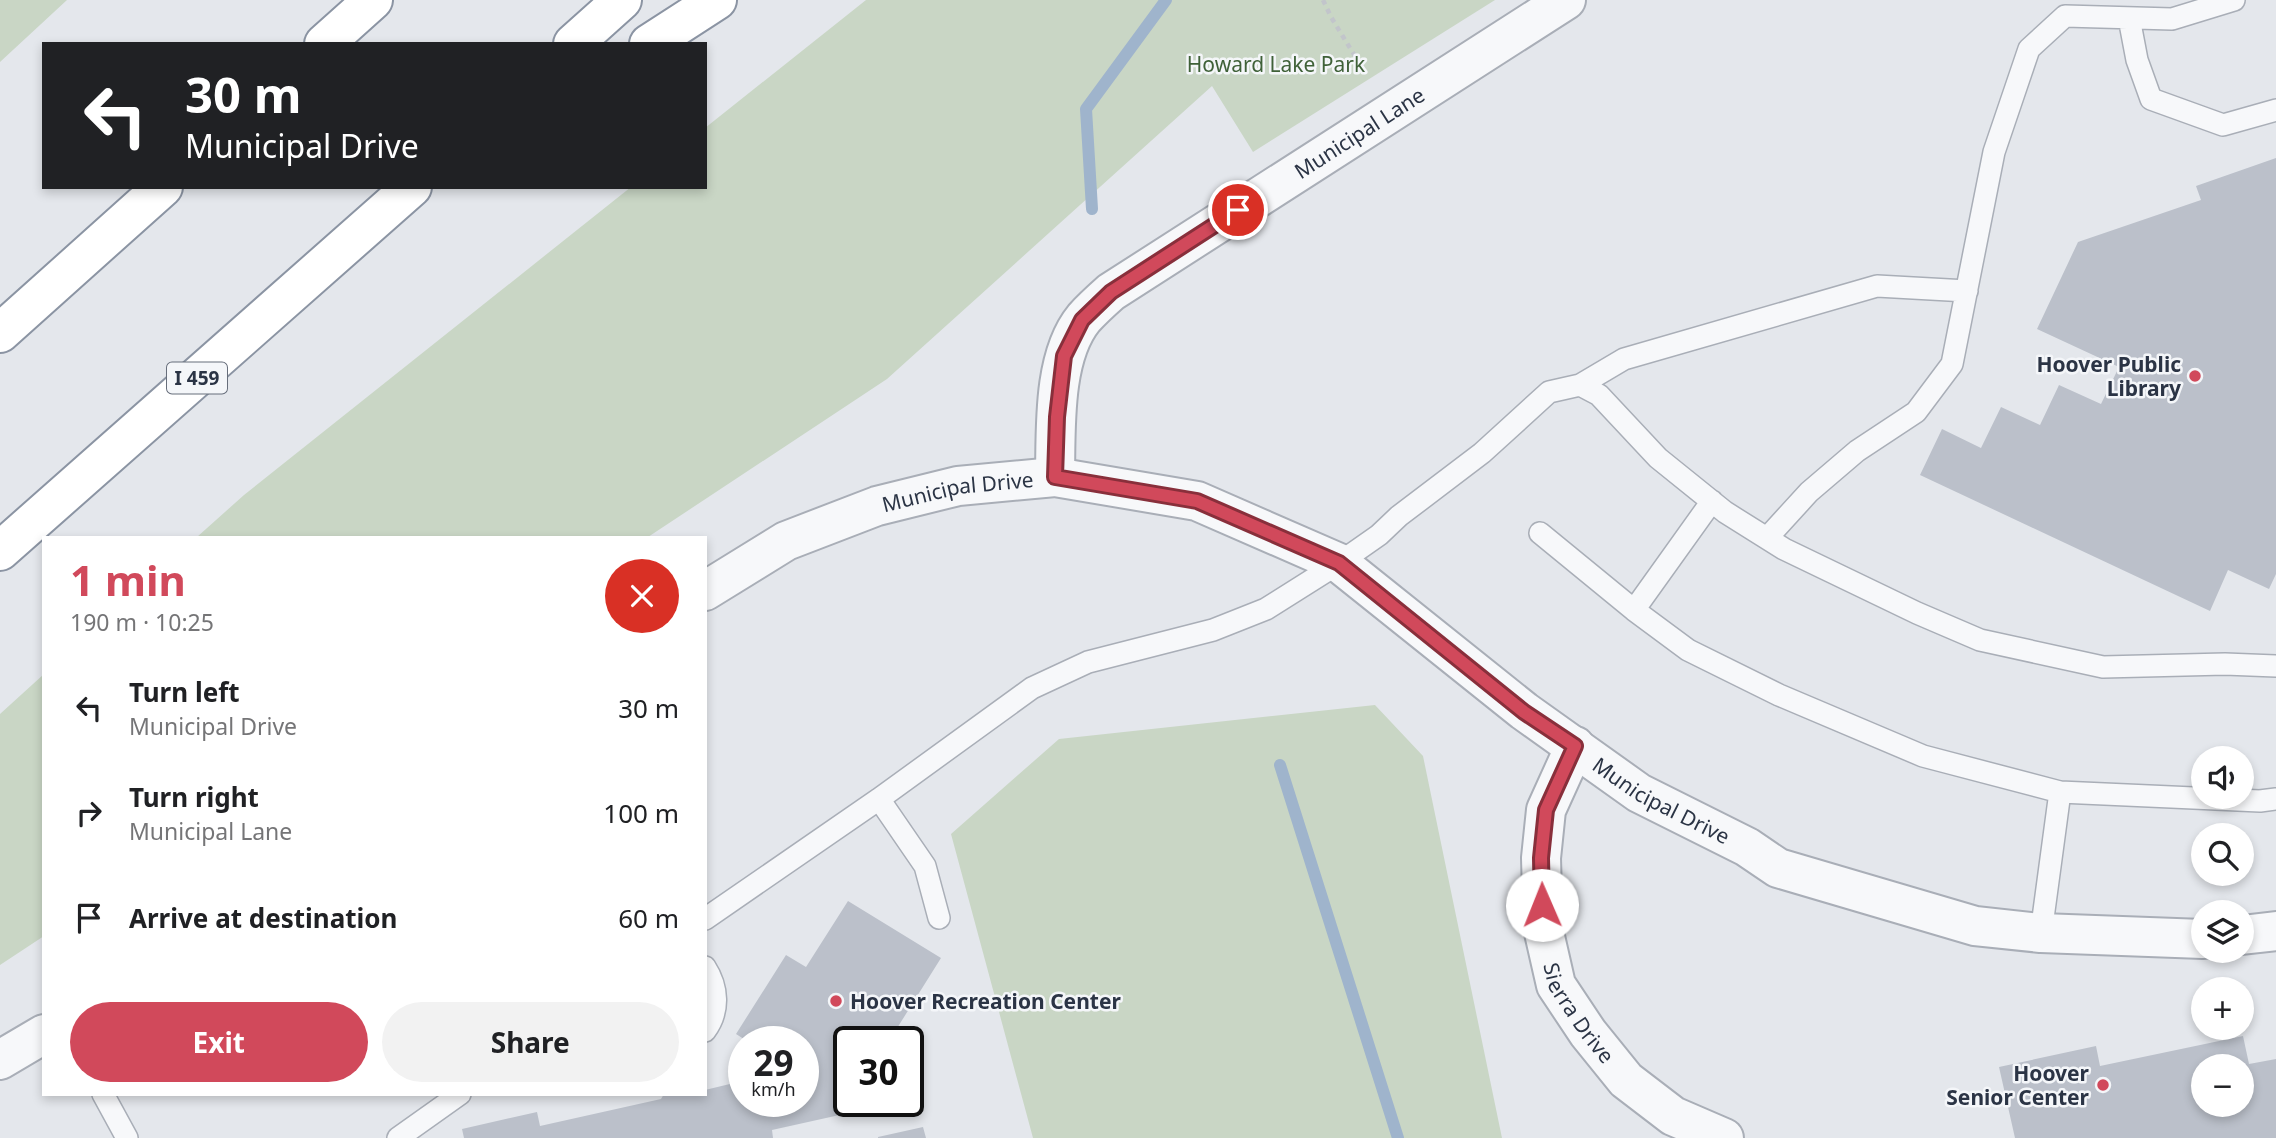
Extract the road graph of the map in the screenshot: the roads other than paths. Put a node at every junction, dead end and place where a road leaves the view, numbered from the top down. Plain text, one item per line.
1 (357, 0) edge
2 (373, 0) edge
3 (622, 0) edge
4 (718, 0) edge
5 (1566, 0) edge
6 (2234, 0) edge
7 (2129, 18) junction
8 (319, 42) edge
9 (326, 42) edge
10 (575, 42) edge
11 (652, 42) edge
12 (2276, 110) edge
13 (161, 189) edge
14 (408, 193) edge
15 (1967, 291) junction
16 (0, 333) edge
17 (1580, 385) junction
18 (1055, 477) junction
19 (1712, 502) junction
20 (1540, 533) dead end
21 (1767, 538) junction
22 (0, 551) edge
23 (1339, 563) junction
24 (707, 591) edge
25 (1634, 610) junction
26 (2276, 666) edge
27 (1575, 746) junction
28 (2060, 792) junction
29 (878, 799) junction
30 (2276, 799) edge
31 (707, 918) edge
32 (939, 918) dead end
33 (2276, 931) edge
34 (2041, 933) junction
35 (2254, 934) edge
36 (2191, 939) edge
37 (707, 970) edge
38 (707, 1028) edge
39 (42, 1035) edge
40 (0, 1059) edge
41 (104, 1096) edge
42 (457, 1096) edge
43 (127, 1138) edge
44 (398, 1138) edge
45 (1724, 1138) edge

1 - 8 highway
2 - 9 highway
3 - 10 highway
4 - 11 highway
5 - 18 street, Municipal Lane
6 - 7 lane
7 - 12 lane
7 - 15 lane
13 - 16 highway
14 - 22 highway, I 459
15 - 17 lane
15 - 21 lane
17 - 19 lane
17 - 23 lane
18 - 23 street, Municipal Drive
18 - 24 street, Municipal Drive
19 - 21 lane
19 - 25 lane
20 - 25 lane
21 - 26 lane
23 - 27 street, Municipal Drive
23 - 29 lane
25 - 28 lane
27 - 34 street, Municipal Drive
27 - 45 street, Sierra Drive
28 - 30 lane
28 - 34 lane
29 - 31 lane
29 - 32 lane
33 - 35 street
34 - 36 street, Municipal Drive
37 - 38 lane
39 - 40 street
41 - 43 lane
42 - 44 lane

